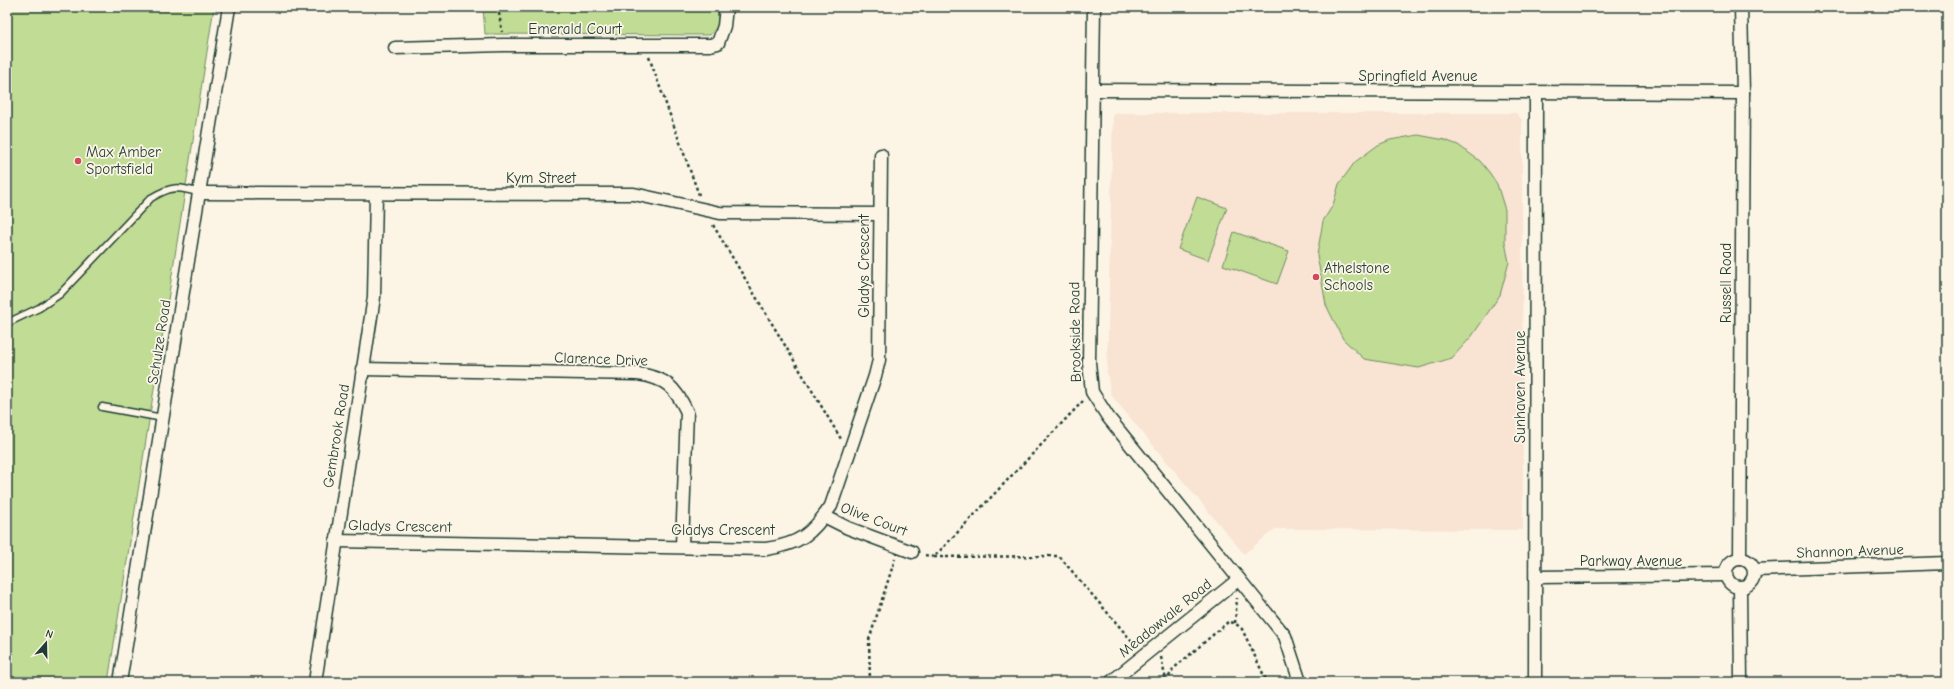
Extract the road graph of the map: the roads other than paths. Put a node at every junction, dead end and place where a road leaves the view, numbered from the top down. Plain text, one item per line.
1 (229, 7) edge
2 (726, 7) edge
3 (1094, 7) edge
4 (1741, 7) edge
5 (395, 48) dead end
6 (1093, 90) junction
7 (1536, 93) junction
8 (1743, 93) junction
9 (881, 155) dead end
10 (200, 193) junction
11 (376, 195) junction
12 (880, 214) junction
13 (7, 323) edge
14 (362, 369) junction
15 (102, 407) dead end
16 (163, 418) junction
17 (824, 516) junction
18 (336, 540) junction
19 (682, 546) junction
20 (912, 552) road end
21 (1740, 559) junction
22 (1947, 563) edge
23 (1754, 570) junction
24 (1726, 575) junction
25 (1536, 577) junction
26 (1239, 579) junction
27 (1740, 587) junction
28 (1114, 681) edge
29 (120, 682) edge
30 (315, 682) edge
31 (1300, 682) edge
32 (1535, 682) edge
33 (1740, 682) edge

1 - 10 street, Schulze Road
2 - 5 street, Emerald Court
3 - 6 street, Brookside Road
4 - 8 street, Russell Road
6 - 7 street, Springfield Avenue
6 - 26 street, Brookside Road
7 - 8 street, Springfield Avenue
7 - 25 street, Sunhaven Avenue
8 - 21 street, Russell Road
9 - 12 street, Gladys Crescent
10 - 11 street, Kym Street
10 - 13 lane
10 - 16 street, Schulze Road
11 - 12 street, Kym Street
11 - 14 street, Gembrook Road
12 - 17 street, Gladys Crescent
14 - 18 street, Gembrook Road
14 - 19 street, Clarence Drive
15 - 16 lane
16 - 29 street, Schulze Road
17 - 19 street, Gladys Crescent
17 - 20 street, Olive Court
18 - 19 street, Gladys Crescent
18 - 30 street, Gembrook Road
21 - 23 street
21 - 24 street
22 - 23 street, Shannon Avenue
23 - 27 street
24 - 25 street, Parkway Avenue
24 - 27 street
25 - 32 street, Sunhaven Avenue
26 - 28 street, Meadowvale Road
26 - 31 street, Brookside Road
27 - 33 street

